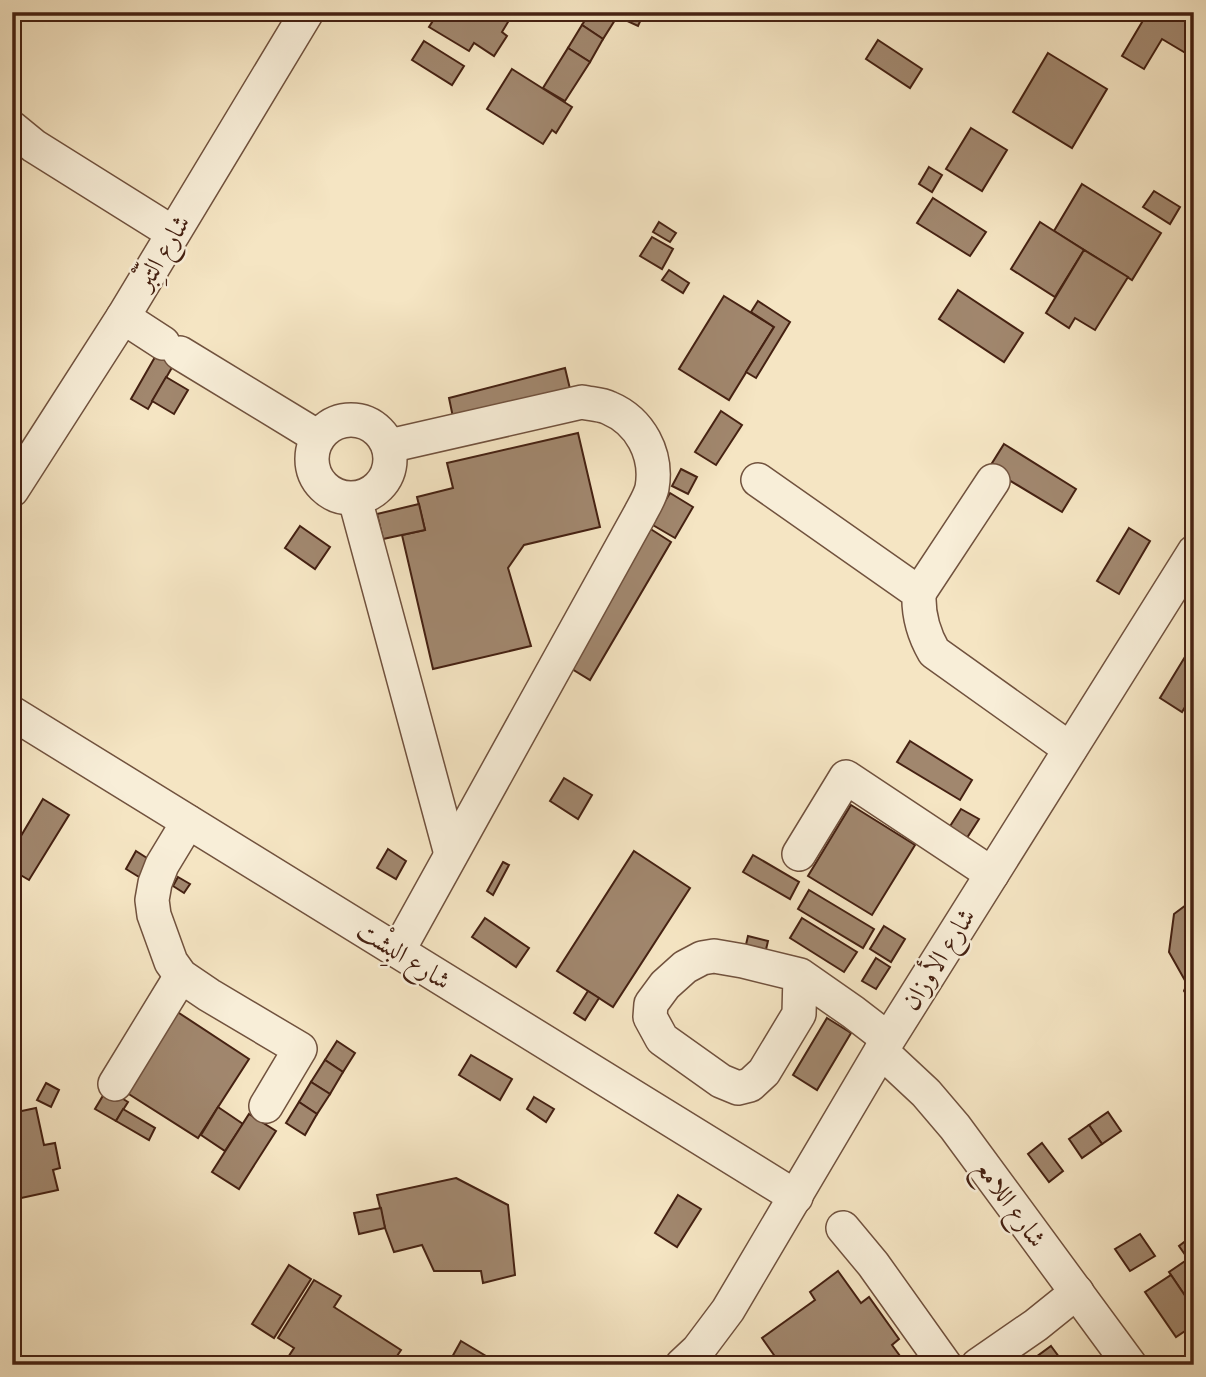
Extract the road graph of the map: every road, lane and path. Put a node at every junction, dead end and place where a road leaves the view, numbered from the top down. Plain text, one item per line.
1 (307, 12) edge
2 (12, 128) edge
3 (173, 233) junction
4 (123, 317) junction
5 (318, 438) junction
6 (389, 446) junction
7 (758, 480) dead end
8 (993, 481) dead end
9 (12, 490) edge
10 (355, 499) junction
11 (1194, 552) edge
12 (919, 593) junction
13 (12, 713) edge
14 (1070, 749) junction
15 (188, 822) junction
16 (451, 854) junction
17 (799, 854) dead end
18 (992, 874) junction
19 (398, 951) junction
20 (800, 975) junction
21 (181, 976) junction
22 (884, 1045) junction
23 (115, 1084) dead end
24 (266, 1106) dead end
25 (796, 1197) junction
26 (843, 1228) dead end
27 (1077, 1292) junction
28 (682, 1365) edge
29 (946, 1365) edge
30 (978, 1365) edge
31 (1130, 1365) edge

1 - 3 street, شارع التِّبْر
2 - 3 street
3 - 4 street, شارع التِّبْر
4 - 5 street
4 - 9 street, شارع التِّبْر
5 - 6 street
5 - 10 street
6 - 10 street
6 - 16 street
7 - 12 street
8 - 12 street
10 - 16 street
11 - 14 street, شارع الأوزان
12 - 14 street
13 - 15 street, شارع البِشْت
14 - 18 street, شارع الأوزان
15 - 19 street, شارع البِشْت
15 - 21 street
16 - 19 street
17 - 18 street
18 - 22 street, شارع الأوزان
19 - 25 street, شارع البِشْت
20 - 20 street
20 - 22 street, شارع اللامع
21 - 23 street
21 - 24 street
22 - 25 street, شارع الأوزان
22 - 27 street, شارع اللامع
25 - 28 street, شارع الأوزان
26 - 29 street
27 - 30 street
27 - 31 street, شارع اللامع

